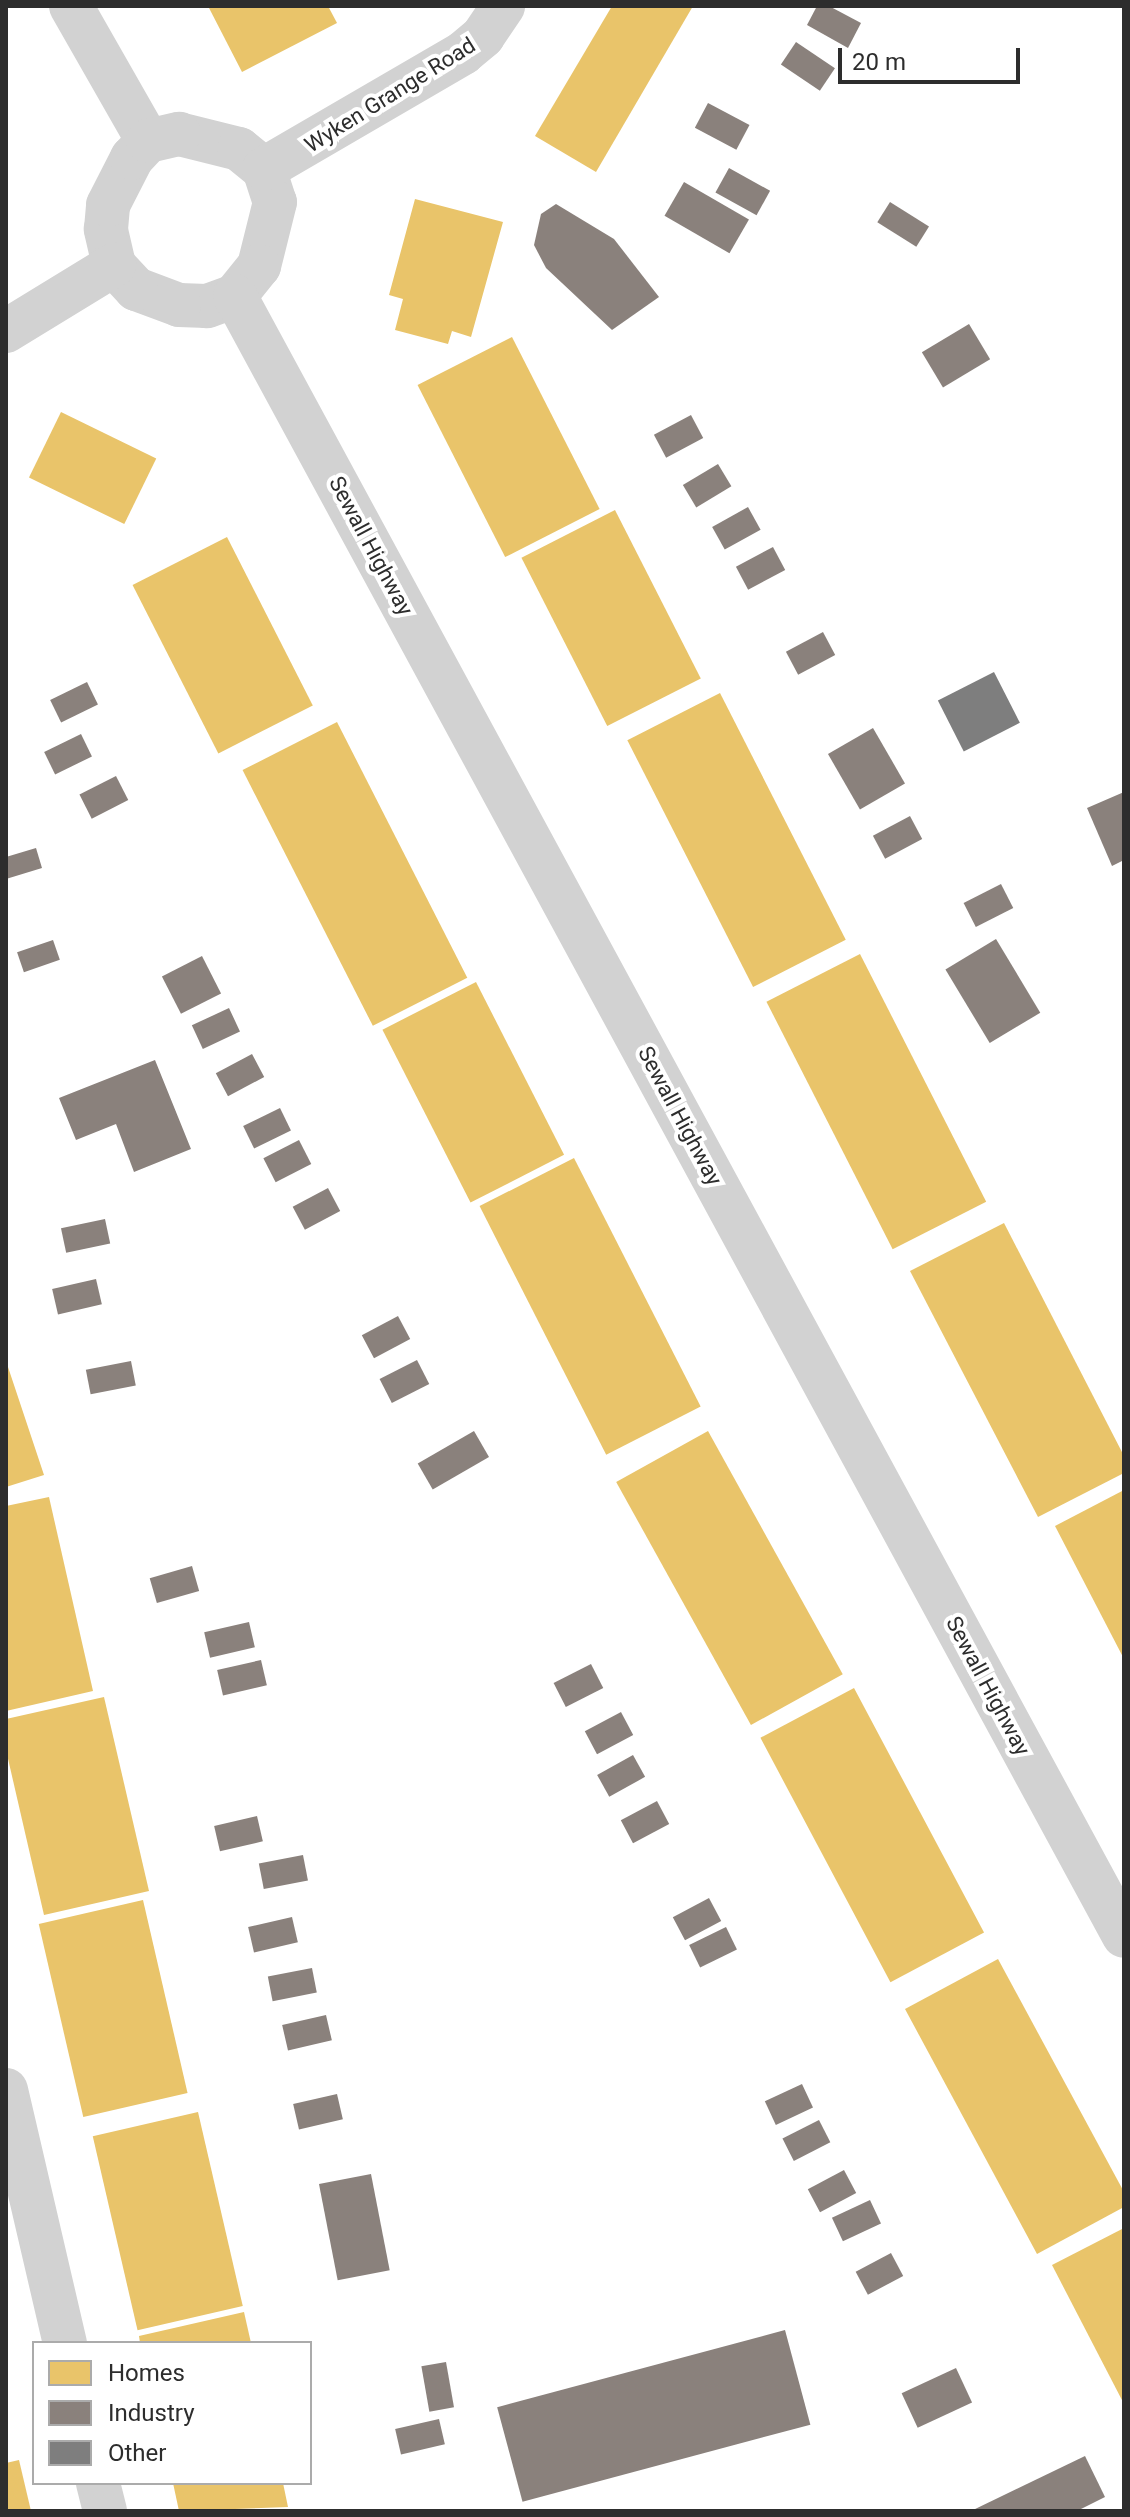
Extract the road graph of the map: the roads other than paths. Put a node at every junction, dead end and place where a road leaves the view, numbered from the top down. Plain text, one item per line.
1 (71, 6) edge
2 (503, 6) edge
3 (148, 141) junction
4 (264, 169) junction
5 (114, 265) junction
6 (235, 296) junction
7 (6, 331) edge
8 (1124, 1936) edge
9 (6, 2090) edge
10 (65, 2341) edge
11 (98, 2485) edge
12 (105, 2511) edge

1 - 3 street
2 - 4 street, Wyken Grange Road
3 - 4 street
3 - 5 street
4 - 6 street
5 - 6 street
5 - 7 street
6 - 8 street, Sewall Highway
9 - 10 street
11 - 12 street

